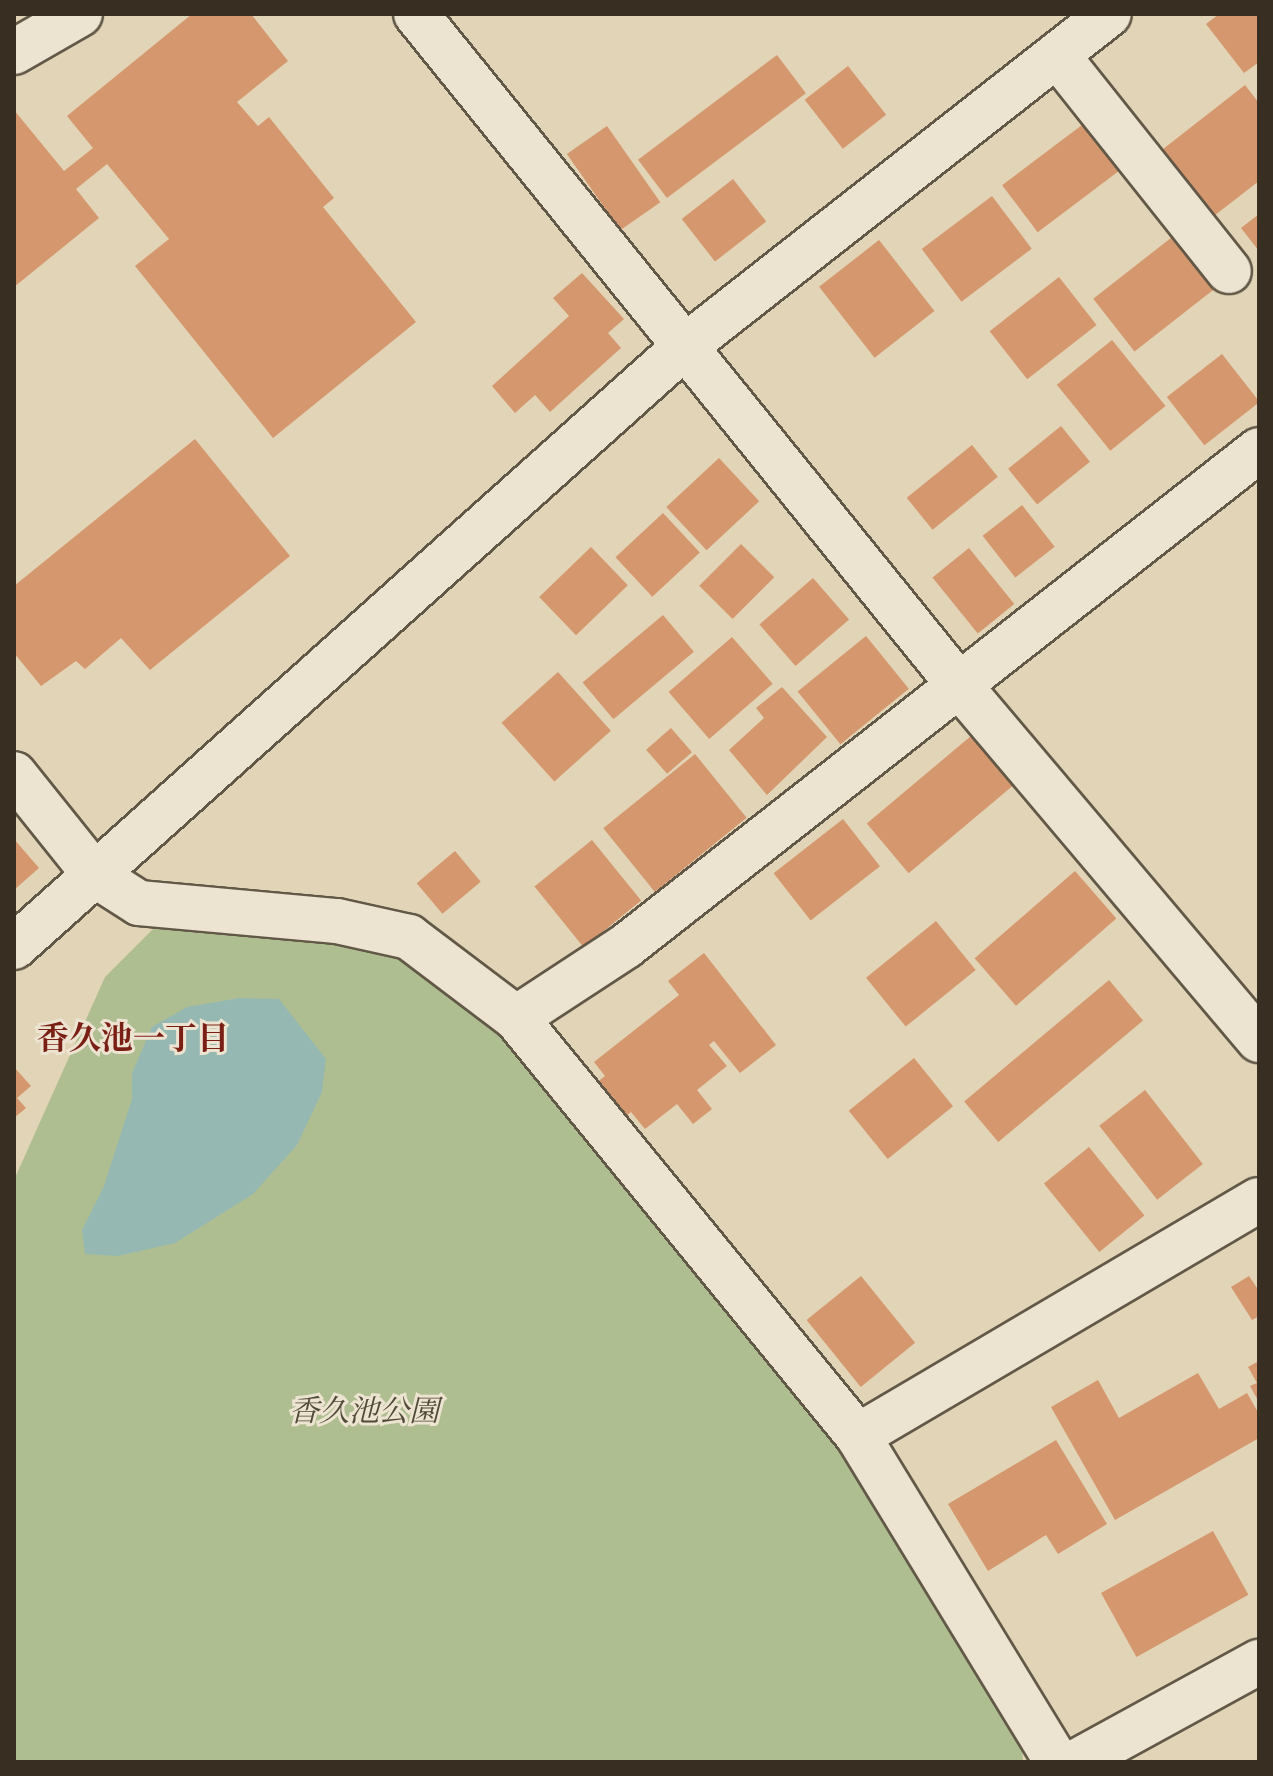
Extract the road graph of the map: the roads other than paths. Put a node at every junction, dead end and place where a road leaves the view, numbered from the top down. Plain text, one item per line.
1 (80, 14) edge
2 (416, 14) edge
3 (1109, 14) edge
4 (14, 52) edge
5 (1057, 55) junction
6 (1229, 271) dead end
7 (683, 348) junction
8 (1259, 450) edge
9 (959, 685) junction
10 (14, 774) edge
11 (95, 875) junction
12 (14, 947) edge
13 (516, 1018) junction
14 (1259, 1040) edge
15 (1259, 1200) edge
16 (858, 1436) junction
17 (1259, 1662) edge
18 (1057, 1762) edge
19 (1076, 1762) edge

1 - 4 street
2 - 7 street
3 - 5 street
5 - 6 street
5 - 7 street
7 - 9 street
7 - 11 street
8 - 9 street
9 - 13 street
9 - 14 street
10 - 11 street
11 - 12 street
11 - 13 street
13 - 16 street
15 - 16 street
16 - 18 street
17 - 19 street

